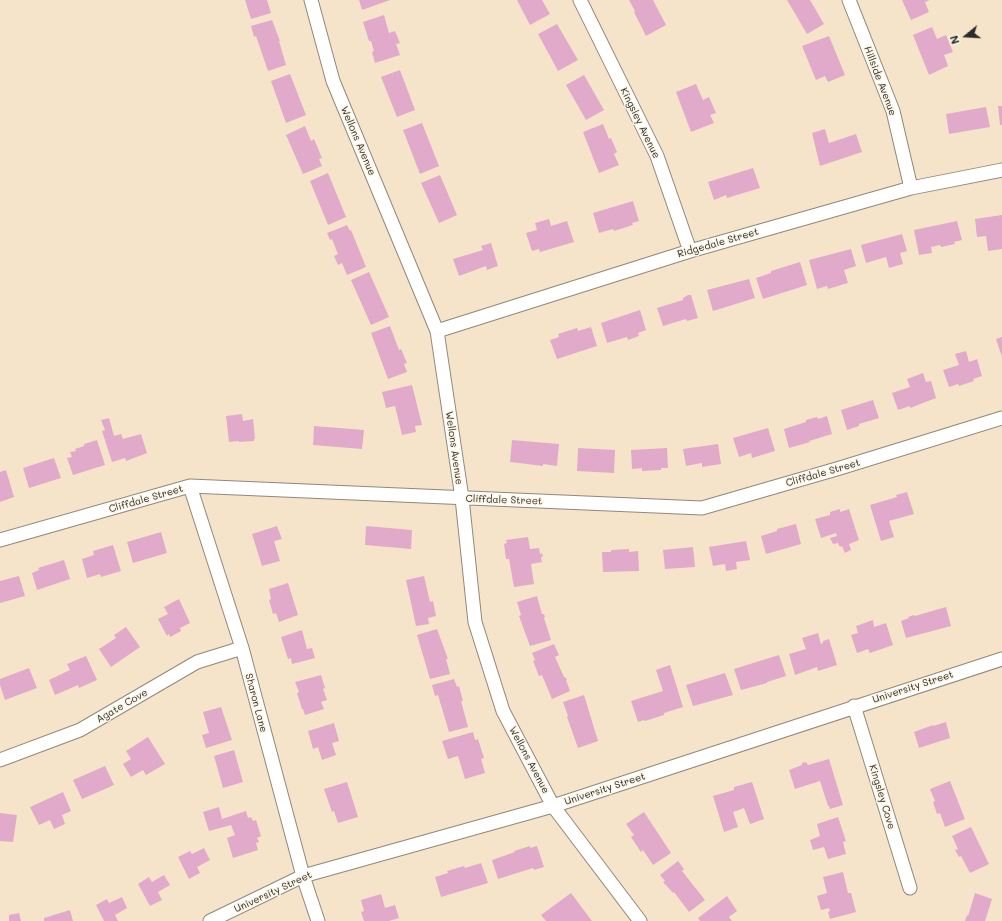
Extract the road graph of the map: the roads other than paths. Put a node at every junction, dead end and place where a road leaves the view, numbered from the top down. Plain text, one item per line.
1 (311, 0) edge
2 (580, 0) edge
3 (849, 0) edge
4 (1002, 170) edge
5 (911, 188) junction
6 (690, 251) junction
7 (437, 331) junction
8 (1002, 418) edge
9 (190, 486) junction
10 (462, 498) junction
11 (0, 540) edge
12 (242, 648) junction
13 (1002, 659) edge
14 (854, 706) junction
15 (0, 760) edge
16 (553, 806) junction
17 (303, 876) junction
18 (910, 888) dead end
19 (210, 921) edge
20 (318, 921) edge
21 (640, 921) edge

1 - 7 street, Wellons Avenue
2 - 6 street, Kingsley Avenue
3 - 5 street, Hillside Avenue
4 - 5 street, Ridgedale Street
5 - 6 street, Ridgedale Street
6 - 7 street, Ridgedale Street
7 - 10 street, Wellons Avenue
8 - 10 street, Cliffdale Street
9 - 10 street, Cliffdale Street
9 - 11 street, Cliffdale Street
9 - 12 street, Sharon Lane
10 - 16 street, Wellons Avenue
12 - 15 street, Agate Cove
12 - 17 street, Sharon Lane
13 - 14 street, University Street
14 - 16 street, University Street
14 - 18 street, Kingsley Cove
16 - 17 street, University Street
16 - 21 street, Wellons Avenue
17 - 19 street, University Street
17 - 20 street, Sharon Lane

